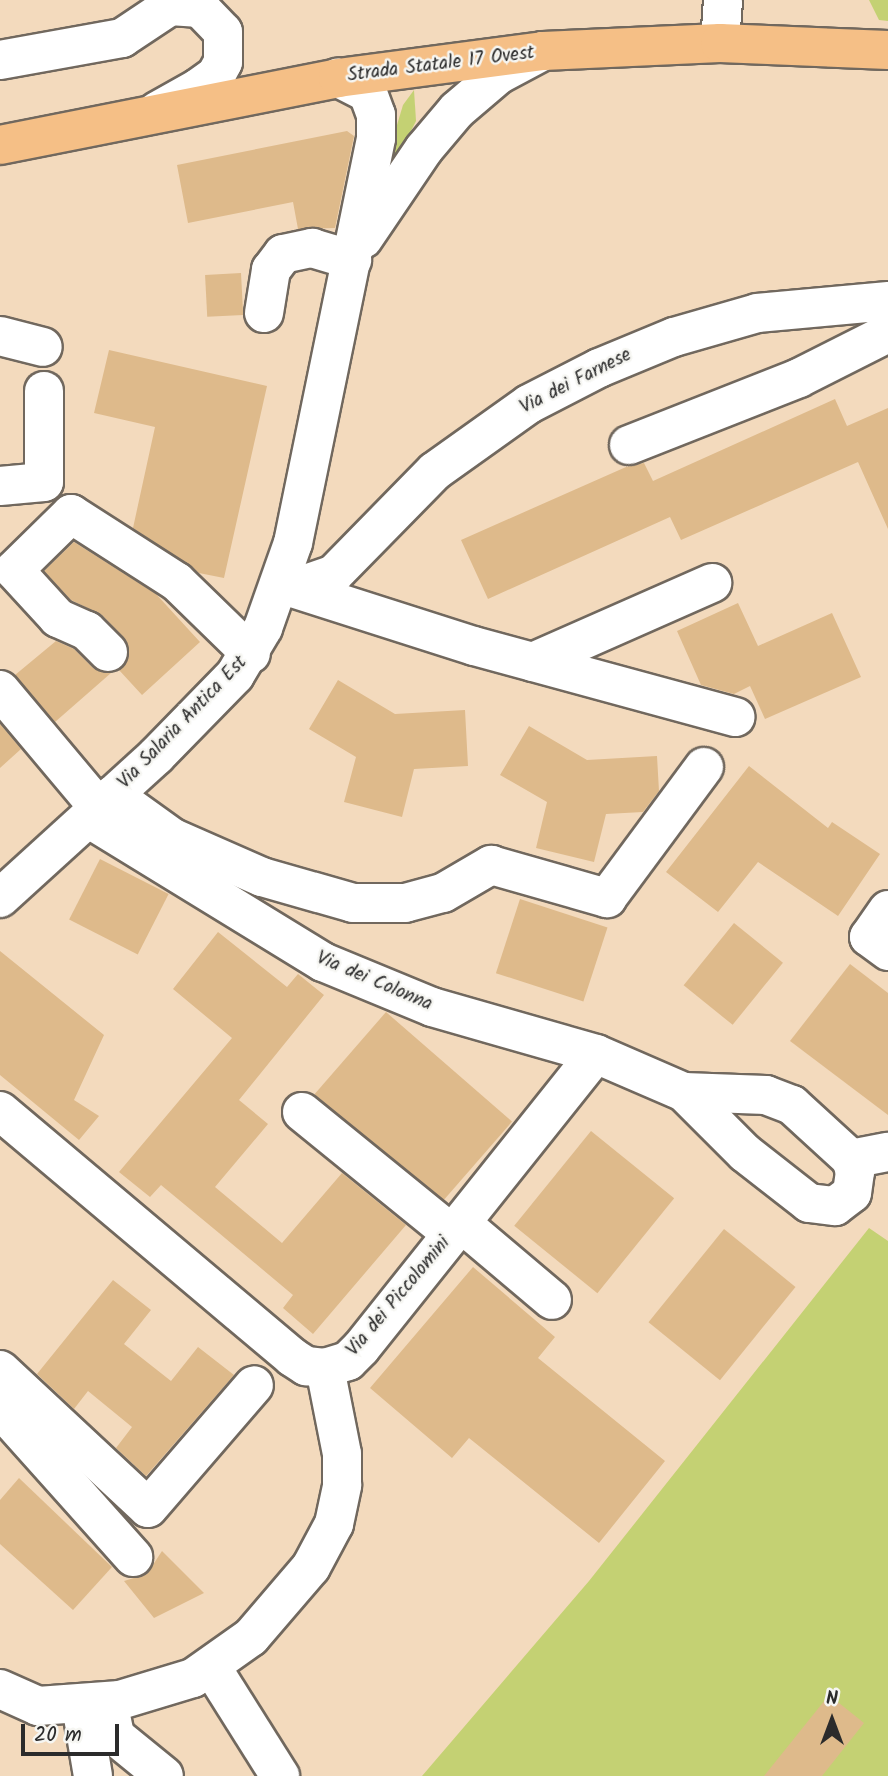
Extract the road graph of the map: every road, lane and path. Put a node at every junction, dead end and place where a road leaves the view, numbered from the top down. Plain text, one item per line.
1 (723, 0) edge
2 (720, 43) junction
3 (888, 50) edge
4 (542, 51) junction
5 (0, 60) edge
6 (338, 78) junction
7 (149, 115) junction
8 (0, 145) edge
9 (352, 260) junction
10 (888, 301) edge
11 (264, 313) dead end
12 (888, 333) edge
13 (0, 336) edge
14 (43, 347) dead end
15 (44, 391) dead end
16 (629, 445) dead end
17 (0, 486) edge
18 (712, 583) dead end
19 (281, 584) junction
20 (108, 652) dead end
21 (251, 654) junction
22 (533, 662) junction
23 (0, 690) edge
24 (736, 718) dead end
25 (704, 767) dead end
26 (100, 807) junction
27 (0, 898) edge
28 (888, 910) edge
29 (888, 951) edge
30 (596, 1054) junction
31 (684, 1092) junction
32 (0, 1111) edge
33 (302, 1112) dead end
34 (888, 1152) edge
35 (851, 1159) junction
36 (456, 1228) junction
37 (552, 1300) dead end
38 (325, 1368) junction
39 (0, 1370) edge
40 (254, 1385) dead end
41 (0, 1408) edge
42 (133, 1556) dead end
43 (212, 1668) junction
44 (0, 1689) edge
45 (95, 1703) junction
46 (93, 1776) edge
47 (164, 1776) edge
48 (280, 1776) edge

1 - 2 street
2 - 3 main road, Strada Statale 17 Ovest
2 - 4 main road, Strada Statale 17 Ovest
4 - 6 main road, Strada Statale 17 Ovest
4 - 9 street, Via Salaria Antica Est
5 - 7 street
6 - 7 main road, Strada Statale 17 Ovest
6 - 9 street, Via Salaria Antica Est
7 - 8 main road, Strada Statale 17 Ovest
9 - 11 street
9 - 19 street, Via Salaria Antica Est
10 - 19 street, Via dei Farnese
12 - 16 street
13 - 14 street
15 - 17 street
18 - 22 street
19 - 21 street, Via Salaria Antica Est
19 - 22 street
20 - 21 street
21 - 26 street, Via Salaria Antica Est
22 - 24 street
23 - 26 street
25 - 26 street
26 - 27 street, Via Salaria Antica Est
26 - 30 street, Via dei Colonna
28 - 29 street
30 - 31 street, Via dei Colonna
30 - 36 street, Via dei Piccolomini
31 - 35 street, Via dei Colonna
31 - 35 street, Via dei Colonna
32 - 38 street, Via dei Piccolomini
33 - 36 street
34 - 35 street
36 - 37 street
36 - 38 street, Via dei Piccolomini
38 - 43 street
39 - 40 street
41 - 42 street
43 - 45 street
43 - 48 street
44 - 45 street
45 - 46 street
45 - 47 street

